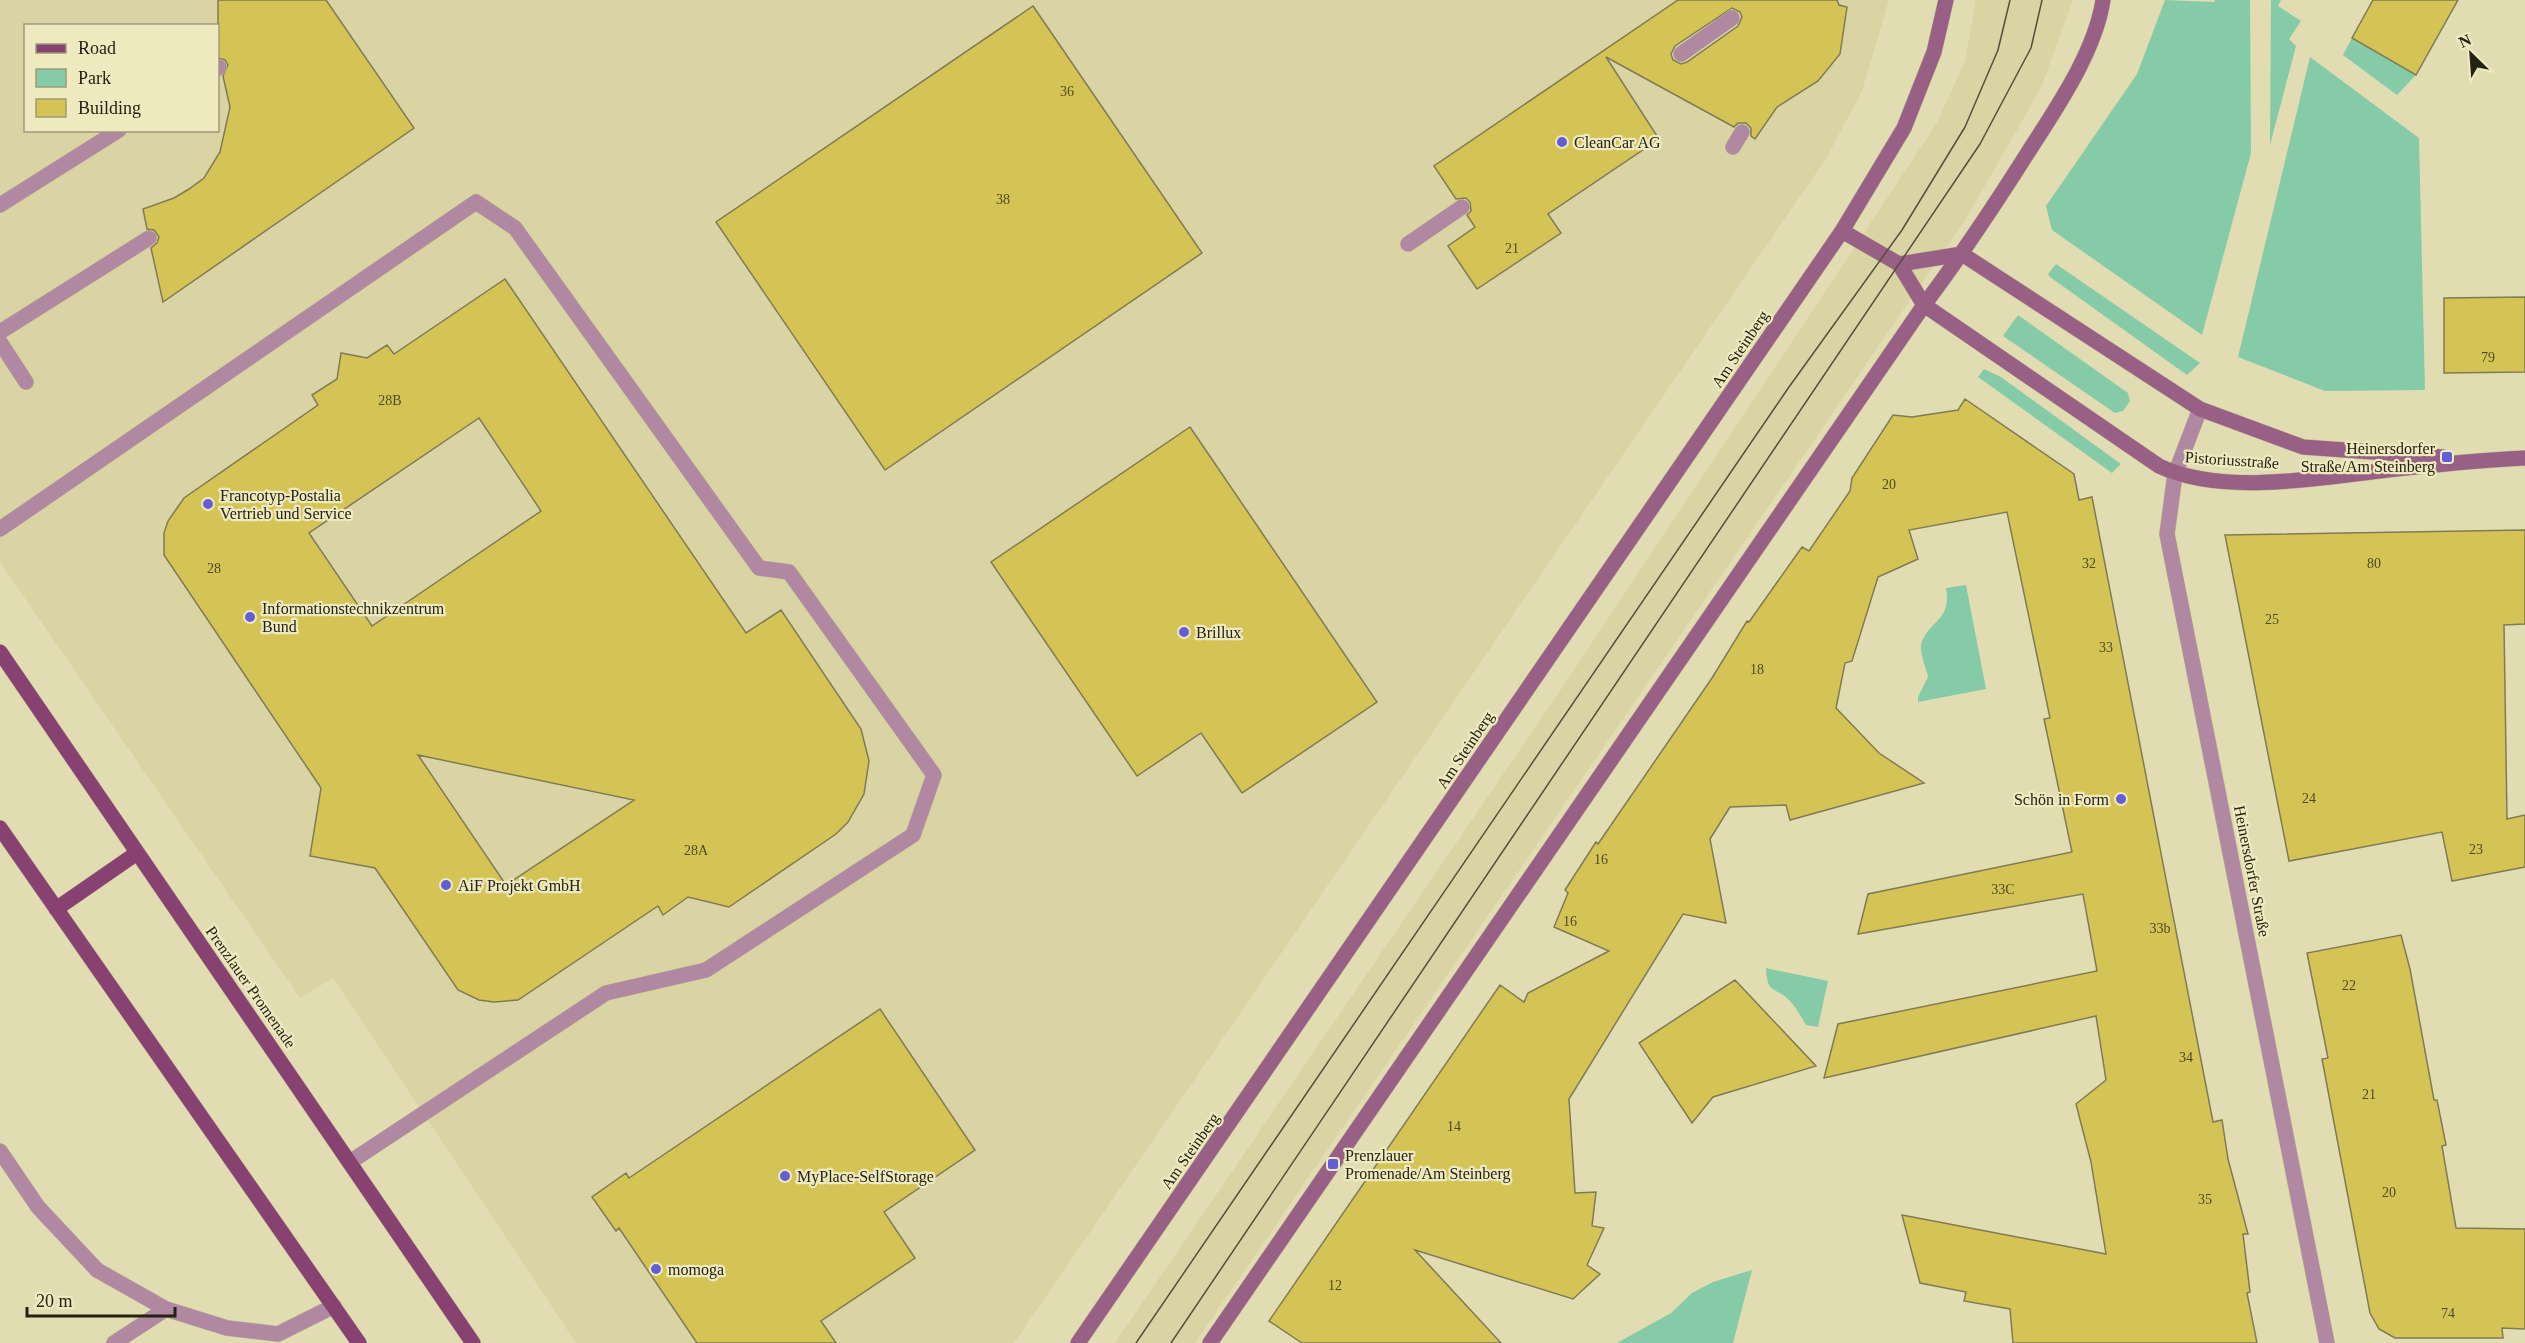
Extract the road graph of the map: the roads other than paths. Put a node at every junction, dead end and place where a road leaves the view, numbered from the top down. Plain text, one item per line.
1 (1946, 0) edge
2 (2103, 0) edge
3 (1732, 18) dead end
4 (1681, 54) dead end
5 (116, 132) edge
6 (1742, 132) dead end
7 (1733, 147) dead end
8 (0, 206) edge
9 (1462, 207) dead end
10 (1842, 231) junction
11 (149, 238) dead end
12 (1408, 244) dead end
13 (1962, 254) junction
14 (1899, 264) junction
15 (1924, 305) junction
16 (0, 332) edge
17 (0, 342) edge
18 (26, 382) dead end
19 (2200, 409) junction
20 (2525, 458) edge
21 (2479, 459) junction
22 (2175, 474) junction
23 (0, 529) edge
24 (0, 652) edge
25 (0, 828) edge
26 (137, 853) junction
27 (56, 909) junction
28 (0, 1151) edge
29 (350, 1162) junction
30 (334, 1306) junction
31 (166, 1309) junction
32 (114, 1343) edge
33 (359, 1343) edge
34 (473, 1343) edge
35 (1078, 1343) edge
36 (1210, 1343) edge
37 (2327, 1343) edge

1 - 10 main road, Am Steinberg
2 - 13 main road
3 - 4 street
5 - 8 street
6 - 7 street
9 - 12 street
10 - 14 main road
10 - 35 main road, Am Steinberg
11 - 16 street
13 - 14 main road
13 - 15 main road
13 - 19 main road, Pistoriusstraße
14 - 15 main road
15 - 22 main road, Pistoriusstraße
15 - 36 main road
17 - 18 street
19 - 21 main road, Pistoriusstraße
19 - 22 street, Heinersdorfer Straße
20 - 21 main road, Pistoriusstraße
21 - 22 main road, Pistoriusstraße
22 - 37 street, Heinersdorfer Straße
23 - 29 street
24 - 26 main road, Prenzlauer Promenade
25 - 27 main road
26 - 27 main road
26 - 29 main road, Prenzlauer Promenade
27 - 30 main road
28 - 31 street
29 - 34 main road, Prenzlauer Promenade
30 - 31 street
30 - 33 main road
31 - 32 street

